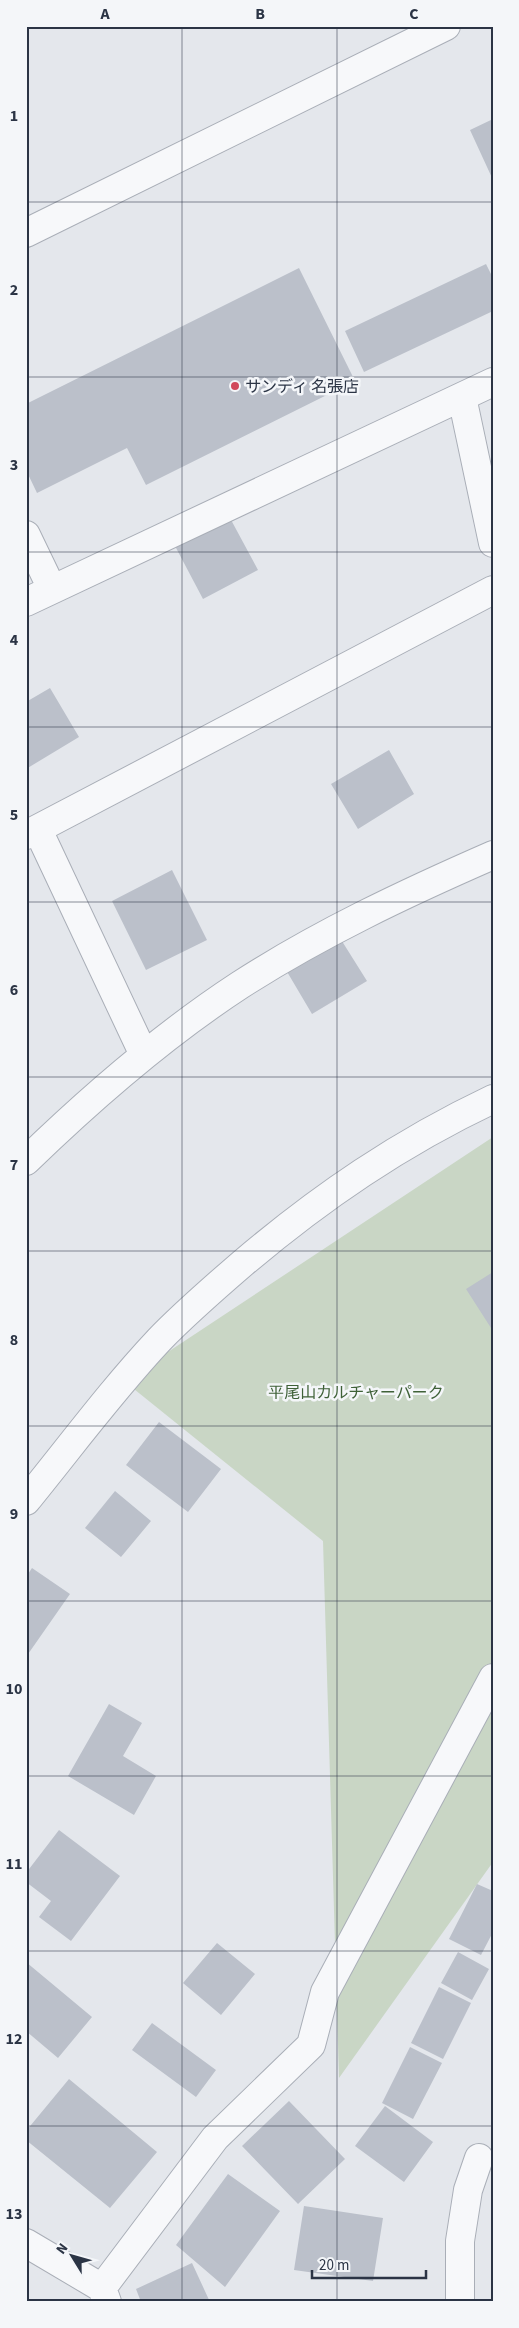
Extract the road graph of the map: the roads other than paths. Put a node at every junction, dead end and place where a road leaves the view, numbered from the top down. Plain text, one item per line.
1 (446, 26) edge
2 (26, 233) edge
3 (493, 382) edge
4 (462, 397) junction
5 (26, 535) edge
6 (493, 544) edge
7 (52, 589) junction
8 (493, 590) edge
9 (26, 602) edge
10 (32, 833) edge
11 (493, 855) edge
12 (144, 1055) junction
13 (493, 1100) edge
14 (26, 1161) edge
15 (26, 1501) edge
16 (493, 1678) edge
17 (479, 2158) dead end
18 (26, 2242) edge
19 (104, 2295) edge
20 (460, 2302) edge

1 - 2 street
3 - 4 street
4 - 6 street
4 - 7 street
5 - 7 street
7 - 9 street
8 - 10 street
10 - 12 street
11 - 12 street
12 - 14 street
13 - 15 street
16 - 19 street
17 - 20 street
18 - 19 street

